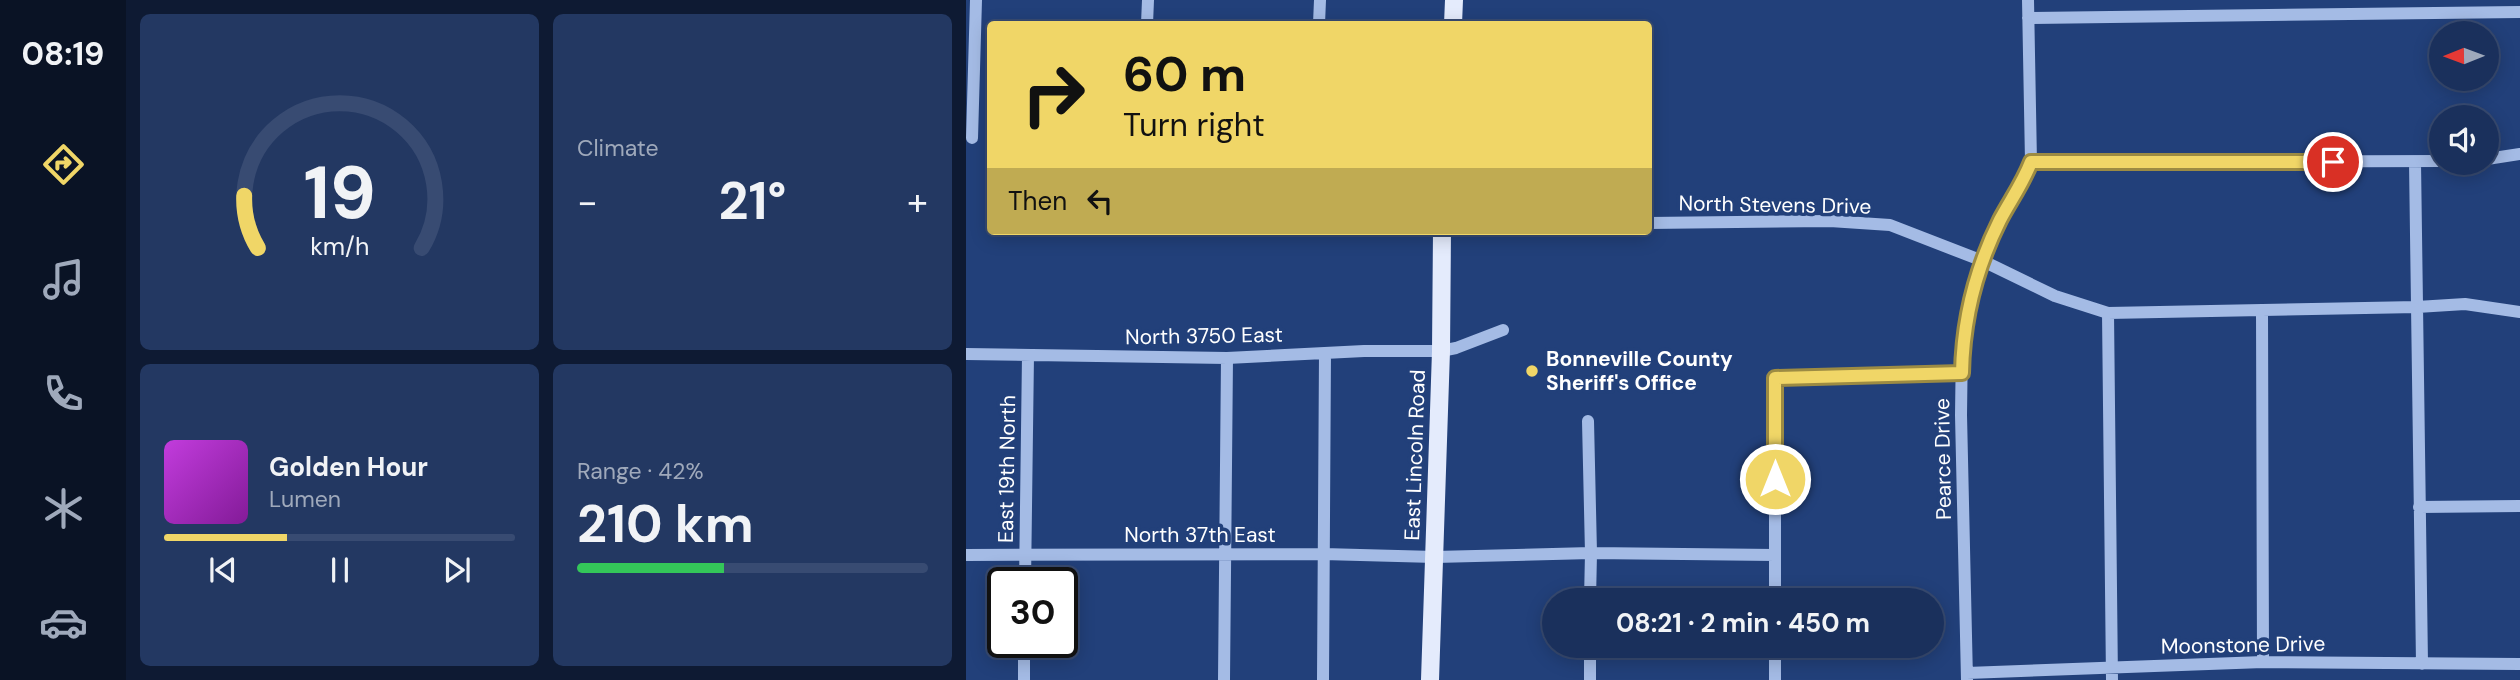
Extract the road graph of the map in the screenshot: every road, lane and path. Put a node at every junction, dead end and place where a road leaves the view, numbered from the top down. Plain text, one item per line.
1 (975, 0) edge
2 (1148, 0) edge
3 (1320, 0) edge
4 (1454, 0) edge
5 (2028, 0) edge
6 (2520, 12) edge
7 (2028, 18) junction
8 (1147, 21) edge
9 (1319, 21) edge
10 (1453, 21) edge
11 (972, 138) dead end
12 (2520, 154) edge
13 (2499, 157) edge
14 (2429, 161) edge
15 (2031, 162) junction
16 (2416, 162) junction
17 (1652, 223) edge
18 (1442, 235) edge
19 (1983, 261) junction
20 (2417, 307) junction
21 (2262, 310) junction
22 (2520, 312) edge
23 (2108, 313) junction
24 (1503, 330) dead end
25 (1441, 351) junction
26 (1325, 353) junction
27 (966, 354) edge
28 (1028, 355) junction
29 (1227, 358) junction
30 (1962, 373) junction
31 (1588, 421) dead end
32 (2520, 506) edge
33 (2419, 507) junction
34 (1591, 553) junction
35 (1025, 554) junction
36 (1323, 554) junction
37 (966, 555) edge
38 (1225, 555) junction
39 (1775, 555) junction
40 (1435, 557) junction
41 (1025, 567) edge
42 (1591, 588) edge
43 (1775, 588) edge
44 (1024, 658) edge
45 (1590, 658) edge
46 (1775, 658) edge
47 (2263, 662) junction
48 (2422, 664) junction
49 (2520, 664) edge
50 (2112, 674) edge
51 (1967, 677) edge
52 (1024, 680) edge
53 (1224, 680) edge
54 (1322, 680) edge
55 (1430, 680) edge
56 (1590, 680) edge
57 (1775, 680) edge

1 - 11 street
2 - 8 street
3 - 9 street
4 - 10 main road
5 - 7 street, Pearce Drive
6 - 7 street
7 - 15 street, Pearce Drive
12 - 13 street
14 - 16 street
15 - 16 street
15 - 19 street, Pearce Drive
16 - 20 street
17 - 19 street, North Stevens Drive
18 - 25 main road, East Lincoln Road
19 - 23 street, North Stevens Drive
19 - 30 street, Pearce Drive
20 - 21 street, North Stevens Drive
20 - 22 street, North Stevens Drive
20 - 33 street
21 - 23 street, North Stevens Drive
21 - 47 street
23 - 50 street
24 - 25 street, North 3750 East
25 - 26 street, North 3750 East
25 - 40 main road, East Lincoln Road
26 - 29 street, North 3750 East
26 - 36 street
27 - 28 street, North 3750 East
28 - 29 street, North 3750 East
28 - 35 street, East 19th North
29 - 38 street
30 - 39 street
30 - 51 street, Pearce Drive
31 - 34 street
32 - 33 street
33 - 48 street
34 - 39 street, North 37th East
34 - 40 street, North 37th East
34 - 42 street
35 - 37 street, North 37th East
35 - 38 street, North 37th East
35 - 41 street, East 19th North
36 - 38 street, North 37th East
36 - 40 street, North 37th East
36 - 54 street
38 - 53 street
39 - 43 street
40 - 55 main road, East Lincoln Road
44 - 52 street
45 - 56 street
46 - 57 street
47 - 48 street, Moonstone Drive
47 - 50 street, Moonstone Drive
48 - 49 street, Moonstone Drive
50 - 51 street, Moonstone Drive

